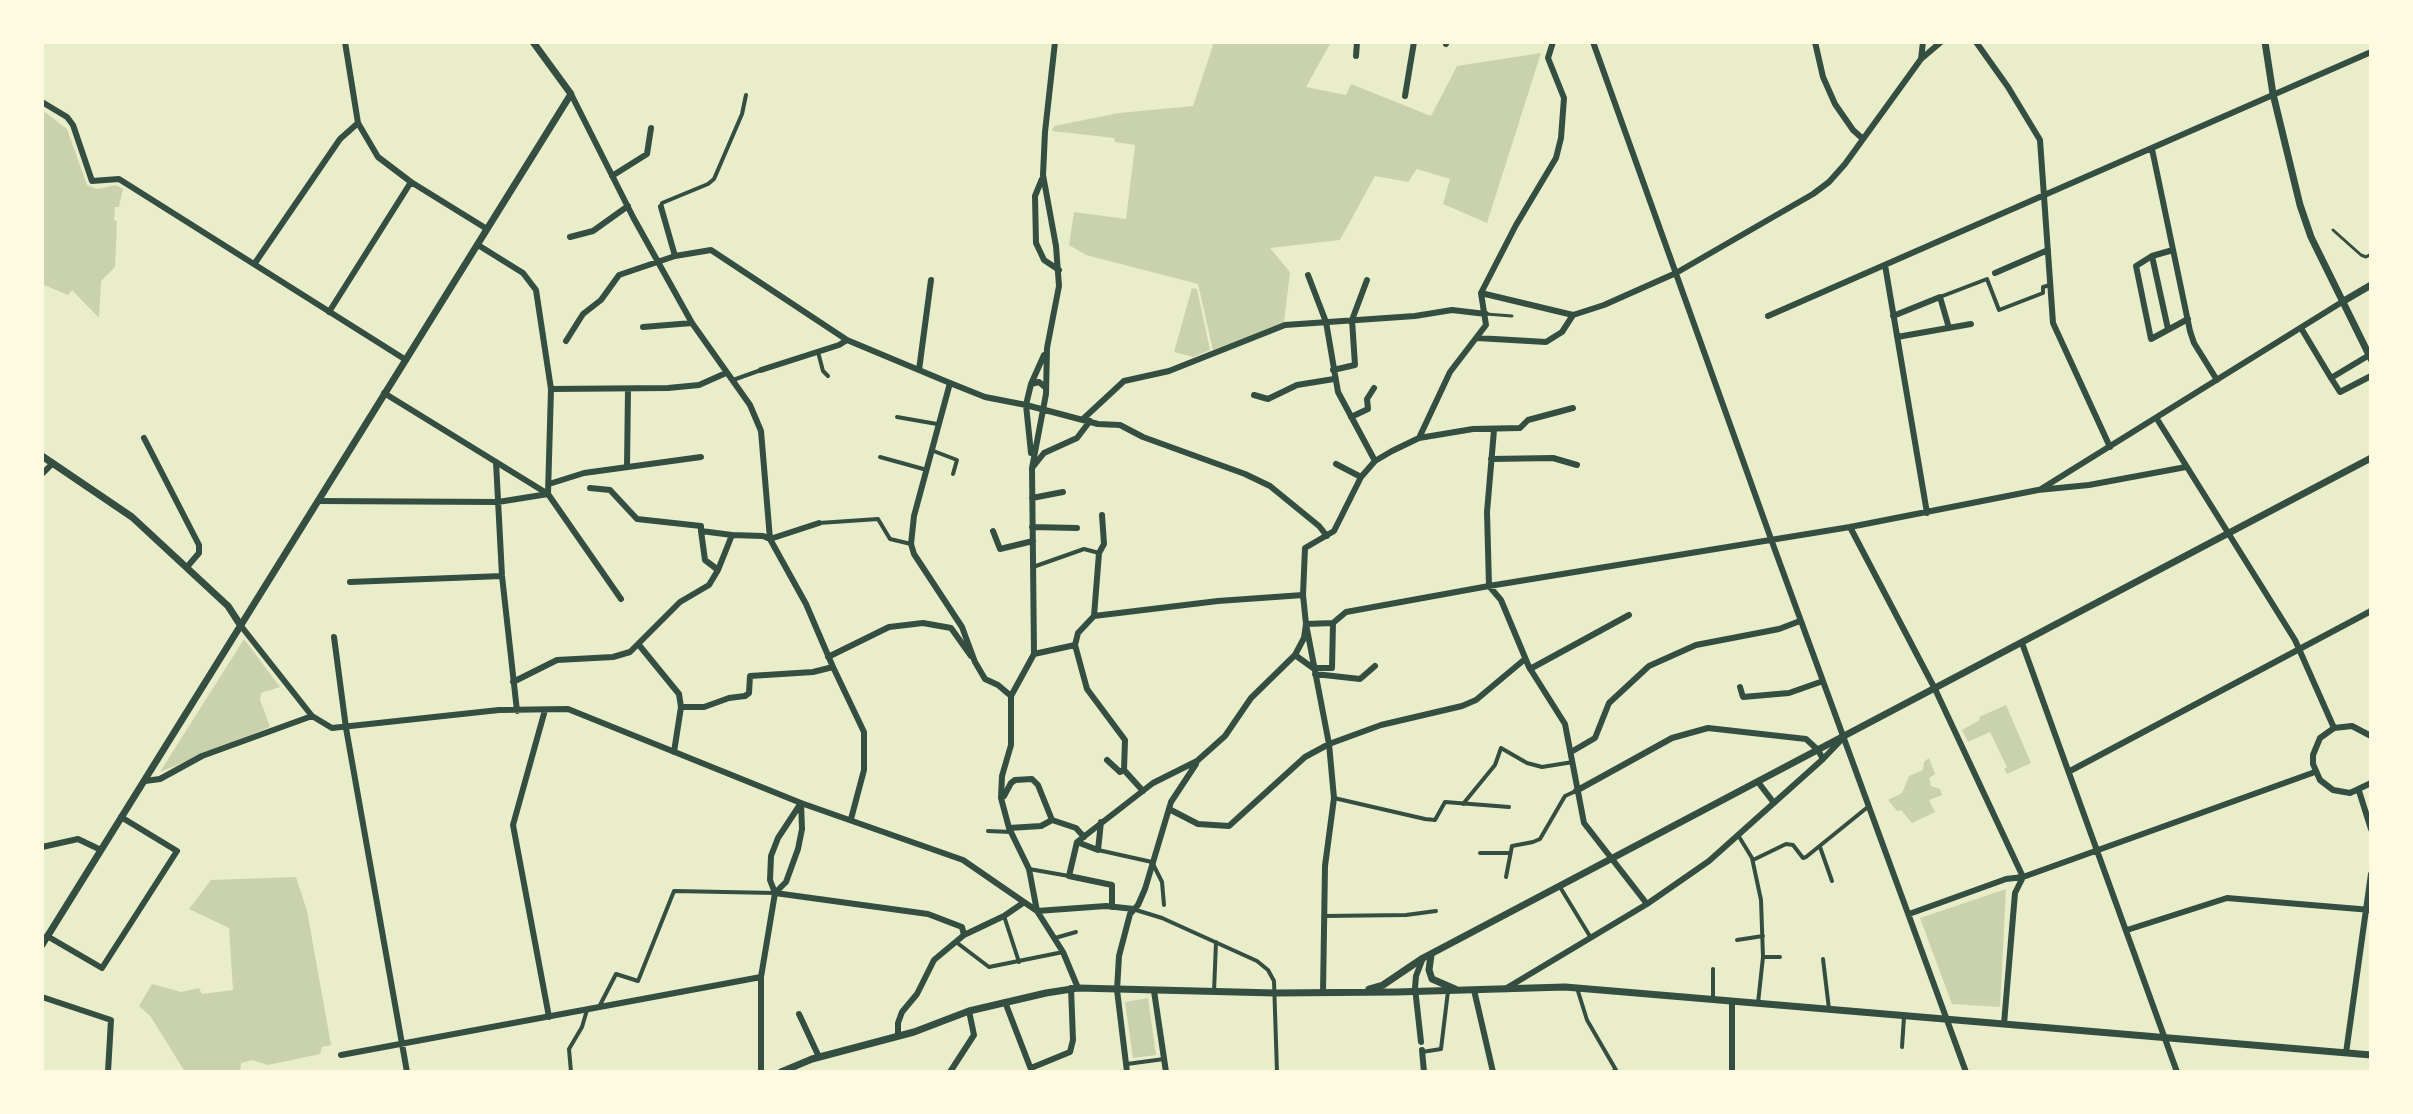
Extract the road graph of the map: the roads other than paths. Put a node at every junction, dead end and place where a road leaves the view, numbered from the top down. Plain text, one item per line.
1 (345, 42) edge
2 (533, 42) edge
3 (1055, 42) edge
4 (1357, 42) edge
5 (1414, 42) edge
6 (1553, 42) edge
7 (1593, 42) edge
8 (1815, 42) edge
9 (1923, 42) edge
10 (1941, 42) edge
11 (1976, 42) edge
12 (2265, 42) edge
13 (2371, 52) edge
14 (1356, 56) dead end
15 (1921, 59) junction
16 (571, 94) junction
17 (2273, 94) junction
18 (746, 95) dead end
19 (1405, 96) dead end
20 (42, 102) edge
21 (358, 123) junction
22 (651, 128) dead end
23 (1863, 139) junction
24 (2152, 149) junction
25 (1043, 175) junction
26 (612, 176) junction
27 (411, 182) junction
28 (2044, 194) junction
29 (628, 206) junction
30 (661, 207) joint
31 (487, 229) junction
32 (2333, 230) dead end
33 (570, 237) dead end
34 (478, 245) junction
35 (2048, 250) junction
36 (2173, 250) junction
37 (2371, 254) edge
38 (676, 255) junction
39 (2152, 256) junction
40 (255, 263) junction
41 (656, 263) junction
42 (1885, 265) junction
43 (1059, 270) junction
44 (1676, 273) junction
45 (1995, 273) dead end
46 (1308, 275) dead end
47 (931, 280) dead end
48 (1367, 280) dead end
49 (2050, 285) junction
50 (2371, 285) edge
51 (1481, 293) junction
52 (1940, 297) junction
53 (2342, 302) junction
54 (329, 312) junction
55 (1486, 314) junction
56 (1573, 315) junction
57 (1512, 316) dead end
58 (1768, 316) dead end
59 (1893, 316) junction
60 (2188, 319) junction
61 (1352, 320) junction
62 (1326, 322) junction
63 (692, 323) junction
64 (1971, 324) dead end
65 (643, 327) dead end
66 (1949, 328) junction
67 (2301, 328) junction
68 (2168, 329) junction
69 (1897, 337) junction
70 (1477, 338) junction
71 (847, 340) junction
72 (566, 341) dead end
73 (1047, 348) junction
74 (818, 352) junction
75 (2370, 356) edge
76 (406, 360) junction
77 (761, 370) joint
78 (919, 370) junction
79 (1333, 370) junction
80 (726, 373) junction
81 (828, 376) dead end
82 (2371, 376) edge
83 (2331, 378) junction
84 (1334, 379) junction
85 (2217, 380) junction
86 (731, 381) junction
87 (950, 383) junction
88 (1031, 384) junction
89 (1046, 388) junction
90 (1374, 388) dead end
91 (551, 389) junction
92 (628, 389) junction
93 (384, 393) junction
94 (1254, 395) dead end
95 (1026, 405) junction
96 (1573, 408) dead end
97 (1043, 409) junction
98 (897, 417) dead end
99 (1351, 417) junction
100 (2157, 419) junction
101 (1086, 420) junction
102 (937, 424) junction
103 (1494, 430) junction
104 (144, 438) dead end
105 (1419, 438) junction
106 (2110, 447) junction
107 (931, 450) junction
108 (42, 456) edge
109 (701, 457) dead end
110 (880, 457) dead end
111 (2371, 458) edge
112 (1491, 459) junction
113 (1375, 461) junction
114 (496, 462) junction
115 (53, 463) junction
116 (1032, 464) junction
117 (1336, 464) dead end
118 (1577, 465) dead end
119 (627, 467) junction
120 (2186, 467) junction
121 (927, 470) junction
122 (42, 474) edge
123 (953, 474) dead end
124 (1361, 477) junction
125 (549, 484) junction
126 (590, 488) dead end
127 (2038, 490) junction
128 (1063, 492) dead end
129 (548, 494) junction
130 (1032, 498) junction
131 (318, 501) junction
132 (498, 502) junction
133 (1927, 513) junction
134 (1102, 515) dead end
135 (819, 523) joint
136 (1032, 527) junction
137 (1850, 527) junction
138 (1077, 528) dead end
139 (701, 531) junction
140 (993, 531) dead end
141 (732, 535) junction
142 (2227, 535) junction
143 (1327, 536) junction
144 (770, 539) junction
145 (1771, 540) junction
146 (1033, 541) junction
147 (911, 544) junction
148 (1099, 553) junction
149 (187, 567) junction
150 (1033, 567) junction
151 (718, 570) junction
152 (502, 576) junction
153 (350, 582) dead end
154 (1489, 586) junction
155 (1303, 595) junction
156 (621, 599) dead end
157 (2371, 611) edge
158 (1629, 615) dead end
159 (1094, 616) junction
160 (1800, 621) junction
161 (1333, 623) junction
162 (1306, 624) junction
163 (241, 626) junction
164 (334, 637) dead end
165 (2022, 643) junction
166 (639, 645) junction
167 (1075, 645) junction
168 (2300, 650) junction
169 (1034, 654) junction
170 (1295, 655) junction
171 (828, 657) junction
172 (1525, 659) junction
173 (975, 662) junction
174 (1375, 666) dead end
175 (833, 667) junction
176 (1530, 669) junction
177 (1314, 671) junction
178 (1823, 681) junction
179 (513, 682) junction
180 (1740, 687) dead end
181 (1935, 689) junction
182 (1011, 696) junction
183 (681, 707) junction
184 (545, 710) junction
185 (517, 711) junction
186 (312, 716) junction
187 (346, 728) junction
188 (2334, 728) junction
189 (2371, 736) edge
190 (1844, 737) junction
191 (1329, 744) junction
192 (1818, 750) junction
193 (674, 752) junction
194 (1571, 752) junction
195 (1823, 759) junction
196 (1107, 760) dead end
197 (1197, 761) junction
198 (1573, 762) junction
199 (1124, 770) junction
200 (2070, 771) junction
201 (2315, 772) junction
202 (145, 781) junction
203 (1758, 782) junction
204 (2371, 783) edge
205 (1143, 791) junction
206 (1576, 791) junction
207 (2359, 791) junction
208 (1334, 798) junction
209 (1002, 802) junction
210 (801, 803) junction
211 (1774, 803) junction
212 (1463, 804) junction
213 (1170, 805) junction
214 (1869, 806) junction
215 (1509, 807) dead end
216 (121, 817) junction
217 (851, 819) junction
218 (1052, 820) junction
219 (1101, 822) junction
220 (2371, 829) edge
221 (1010, 830) junction
222 (988, 831) dead end
223 (1738, 835) junction
224 (1084, 837) junction
225 (1077, 842) junction
226 (42, 847) edge
227 (1820, 847) junction
228 (2098, 849) junction
229 (101, 850) junction
230 (1098, 850) junction
231 (1480, 853) dead end
232 (1510, 853) junction
233 (1611, 860) junction
234 (1753, 860) junction
235 (1152, 862) junction
236 (1030, 868) junction
237 (2371, 874) edge
238 (1069, 876) junction
239 (1506, 877) dead end
240 (2023, 877) junction
241 (1832, 881) dead end
242 (1560, 887) junction
243 (775, 893) junction
244 (1023, 903) junction
245 (1647, 904) junction
246 (1164, 905) dead end
247 (1109, 906) junction
248 (2368, 910) edge
249 (1135, 911) junction
250 (1436, 911) dead end
251 (1041, 913) junction
252 (1909, 914) junction
253 (1004, 916) junction
254 (1324, 916) junction
255 (2127, 930) junction
256 (1076, 932) dead end
257 (964, 935) junction
258 (47, 936) junction
259 (1763, 936) junction
260 (1055, 938) junction
261 (1591, 938) junction
262 (1737, 940) dead end
263 (1216, 942) junction
264 (957, 944) junction
265 (42, 945) edge
266 (1063, 952) junction
267 (1427, 956) junction
268 (1763, 957) junction
269 (1780, 957) dead end
270 (1823, 959) dead end
271 (1019, 962) junction
272 (1713, 969) dead end
273 (761, 977) junction
274 (1577, 988) junction
275 (1072, 989) junction
276 (1504, 989) junction
277 (1117, 990) junction
278 (1474, 990) junction
279 (1157, 991) junction
280 (1363, 991) junction
281 (1452, 991) junction
282 (1415, 992) junction
283 (1214, 993) junction
284 (1275, 993) junction
285 (1323, 993) junction
286 (42, 997) edge
287 (1713, 998) junction
288 (1732, 1001) junction
289 (1005, 1002) junction
290 (1758, 1003) junction
291 (598, 1007) junction
292 (1829, 1009) junction
293 (587, 1010) junction
294 (969, 1011) junction
295 (799, 1014) dead end
296 (1904, 1014) junction
297 (549, 1017) junction
298 (1946, 1018) junction
299 (2004, 1024) junction
300 (898, 1035) junction
301 (2165, 1037) junction
302 (1421, 1042) dead end
303 (403, 1043) junction
304 (1902, 1047) dead end
305 (1422, 1051) joint
306 (2346, 1053) junction
307 (341, 1055) dead end
308 (2371, 1055) edge
309 (819, 1057) junction
310 (1164, 1059) junction
311 (1126, 1068) edge
312 (1032, 1070) edge
313 (1615, 1071) edge
314 (108, 1072) edge
315 (407, 1072) edge
316 (571, 1072) edge
317 (761, 1072) edge
318 (781, 1072) edge
319 (950, 1072) edge
320 (1166, 1072) edge
321 (1277, 1072) edge
322 (1424, 1072) edge
323 (1493, 1072) edge
324 (1732, 1072) edge
325 (1966, 1072) edge
326 (2177, 1072) edge

1 - 21 street
2 - 16 street
3 - 25 street
4 - 14 street
5 - 19 street
6 - 51 street
7 - 44 street
8 - 23 street
9 - 15 street
10 - 15 street
11 - 28 street
12 - 17 street
13 - 17 street
15 - 23 street
16 - 26 street
16 - 31 street
17 - 24 street
17 - 53 street
18 - 30 street
20 - 40 street
21 - 27 street
21 - 40 street
22 - 26 street
23 - 44 street
24 - 28 street
24 - 36 street
25 - 43 street
25 - 43 street
26 - 29 street
27 - 31 street
27 - 54 street
28 - 35 street
28 - 42 street
29 - 33 street
29 - 41 street
30 - 38 street
31 - 34 street
32 - 37 lane
34 - 76 street
34 - 91 street
35 - 45 street
35 - 49 street
36 - 39 street
36 - 60 street
38 - 41 street
38 - 71 street
39 - 68 street
39 - 68 street
40 - 54 street
41 - 63 street
41 - 72 street
42 - 58 street
42 - 59 street
43 - 73 street
44 - 56 street
44 - 145 street
46 - 62 street
47 - 78 street
48 - 61 street
49 - 52 street
49 - 106 street
50 - 53 street
51 - 55 street
51 - 56 street
52 - 59 street
52 - 66 street
53 - 67 street
53 - 75 street
54 - 76 street
55 - 57 lane
55 - 61 street
55 - 70 street
56 - 70 street
59 - 69 street
60 - 68 street
60 - 85 street
61 - 62 street
61 - 79 street
62 - 79 street
62 - 101 street
63 - 65 street
63 - 80 street
64 - 66 street
66 - 69 street
67 - 83 street
67 - 85 street
69 - 133 street
70 - 105 street
71 - 74 street
71 - 78 street
73 - 88 street
73 - 89 street
74 - 77 street
74 - 81 street
75 - 83 street
76 - 93 street
77 - 86 street
78 - 87 street
79 - 84 street
80 - 86 street
80 - 92 street
82 - 83 street
84 - 94 street
84 - 99 street
85 - 100 street
86 - 144 street
87 - 95 street
87 - 102 street
88 - 89 street
88 - 95 street
89 - 97 street
90 - 99 street
91 - 92 street
91 - 125 street
92 - 119 street
93 - 114 street
93 - 131 street
95 - 97 street
95 - 116 street
96 - 103 street
97 - 101 street
97 - 116 street
98 - 102 street
99 - 113 street
100 - 106 street
100 - 120 street
101 - 116 street
101 - 143 street
102 - 107 street
103 - 105 street
103 - 112 street
104 - 149 street
105 - 113 street
106 - 127 street
107 - 121 street
107 - 123 street
108 - 115 street
109 - 119 street
110 - 121 street
111 - 142 street
112 - 118 street
112 - 154 street
113 - 124 street
114 - 129 street
114 - 132 street
115 - 122 street
115 - 149 street
116 - 130 street
117 - 124 street
119 - 125 street
120 - 127 street
120 - 142 street
121 - 147 street
124 - 143 street
125 - 129 street
126 - 139 street
127 - 133 street
128 - 130 street
129 - 132 street
129 - 156 street
130 - 136 street
131 - 132 street
131 - 163 street
132 - 152 street
133 - 137 street
134 - 148 street
135 - 144 street
135 - 147 street
136 - 138 street
136 - 146 street
137 - 145 street
137 - 181 street
139 - 141 street
139 - 151 street
140 - 146 street
141 - 144 street
141 - 151 street
142 - 165 street
142 - 168 street
143 - 155 street
144 - 171 street
145 - 154 street
145 - 160 street
146 - 150 street
147 - 173 street
148 - 150 street
148 - 159 street
149 - 163 street
150 - 169 street
151 - 166 street
152 - 153 street
152 - 179 street
154 - 161 street
154 - 172 street
155 - 159 street
155 - 162 street
157 - 168 street
158 - 176 street
159 - 167 street
160 - 178 street
160 - 194 street
161 - 162 street
161 - 177 street
162 - 170 street
162 - 177 street
163 - 186 street
163 - 202 street
164 - 187 street
165 - 181 street
165 - 200 street
166 - 179 street
166 - 183 street
167 - 169 street
167 - 199 street
168 - 188 street
168 - 200 street
169 - 182 street
170 - 177 street
170 - 197 street
171 - 173 street
171 - 175 street
172 - 176 street
172 - 191 street
173 - 182 street
174 - 177 street
175 - 183 street
175 - 217 street
176 - 194 street
177 - 191 street
178 - 180 street
178 - 190 street
179 - 185 street
181 - 190 street
181 - 240 street
182 - 209 street
183 - 193 street
184 - 185 street
184 - 193 street
184 - 297 street
185 - 187 street
186 - 187 street
186 - 202 street
187 - 303 street
188 - 189 street
188 - 201 street
190 - 192 street
190 - 195 street
190 - 214 street
191 - 208 street
191 - 213 street
192 - 195 street
192 - 203 street
192 - 206 street
193 - 210 street
194 - 198 street
195 - 211 street
196 - 199 street
197 - 205 street
197 - 213 street
198 - 206 street
198 - 212 street
199 - 205 street
200 - 228 street
201 - 207 street
201 - 228 street
202 - 216 street
203 - 211 street
203 - 233 street
204 - 207 street
205 - 219 street
206 - 232 street
206 - 233 street
207 - 220 street
208 - 212 street
208 - 254 street
209 - 218 street
209 - 221 street
210 - 217 street
210 - 243 street
210 - 243 street
211 - 223 street
212 - 215 street
213 - 235 street
214 - 227 street
214 - 252 street
216 - 229 street
216 - 258 street
217 - 244 street
218 - 221 street
218 - 224 street
219 - 224 street
219 - 230 street
221 - 222 street
221 - 236 street
223 - 234 street
223 - 245 street
224 - 225 street
225 - 230 street
225 - 238 street
226 - 229 street
227 - 234 street
227 - 241 street
228 - 240 street
228 - 255 street
229 - 258 street
230 - 235 street
231 - 232 street
232 - 239 street
233 - 242 street
233 - 245 street
234 - 259 street
235 - 246 street
235 - 249 street
236 - 238 street
236 - 251 street
237 - 248 street
238 - 247 street
240 - 252 street
240 - 299 street
242 - 261 street
242 - 267 street
243 - 257 street
243 - 273 street
243 - 291 street
244 - 251 street
244 - 253 street
245 - 261 street
247 - 249 street
247 - 251 street
248 - 255 street
248 - 306 street
249 - 263 street
249 - 277 street
250 - 254 street
251 - 260 street
252 - 298 street
253 - 257 street
253 - 271 street
254 - 285 street
255 - 301 street
256 - 260 street
257 - 264 street
258 - 265 street
259 - 262 street
259 - 268 street
260 - 266 street
261 - 276 street
263 - 283 street
263 - 284 street
264 - 271 street
264 - 300 street
266 - 271 street
266 - 275 street
267 - 280 street
267 - 281 street
267 - 282 street
268 - 269 street
268 - 290 street
270 - 292 street
272 - 287 street
273 - 291 street
273 - 317 street
274 - 276 street
274 - 287 street
274 - 313 street
275 - 277 street
275 - 289 street
275 - 312 street
276 - 278 street
277 - 279 street
277 - 311 street
278 - 281 street
278 - 323 street
279 - 283 street
279 - 310 street
280 - 282 street
280 - 285 street
281 - 282 street
281 - 305 street
282 - 302 street
283 - 284 street
284 - 285 street
284 - 321 street
286 - 314 street
287 - 288 street
288 - 290 street
288 - 324 street
289 - 294 street
289 - 312 street
290 - 292 street
291 - 293 street
292 - 296 street
293 - 297 street
293 - 316 street
294 - 300 street
294 - 319 street
295 - 309 street
296 - 298 street
296 - 304 street
297 - 303 street
298 - 299 street
298 - 325 street
299 - 301 street
300 - 309 street
301 - 306 street
301 - 326 street
303 - 307 street
303 - 315 street
305 - 322 street
306 - 308 street
309 - 318 street
310 - 311 street
310 - 320 street

